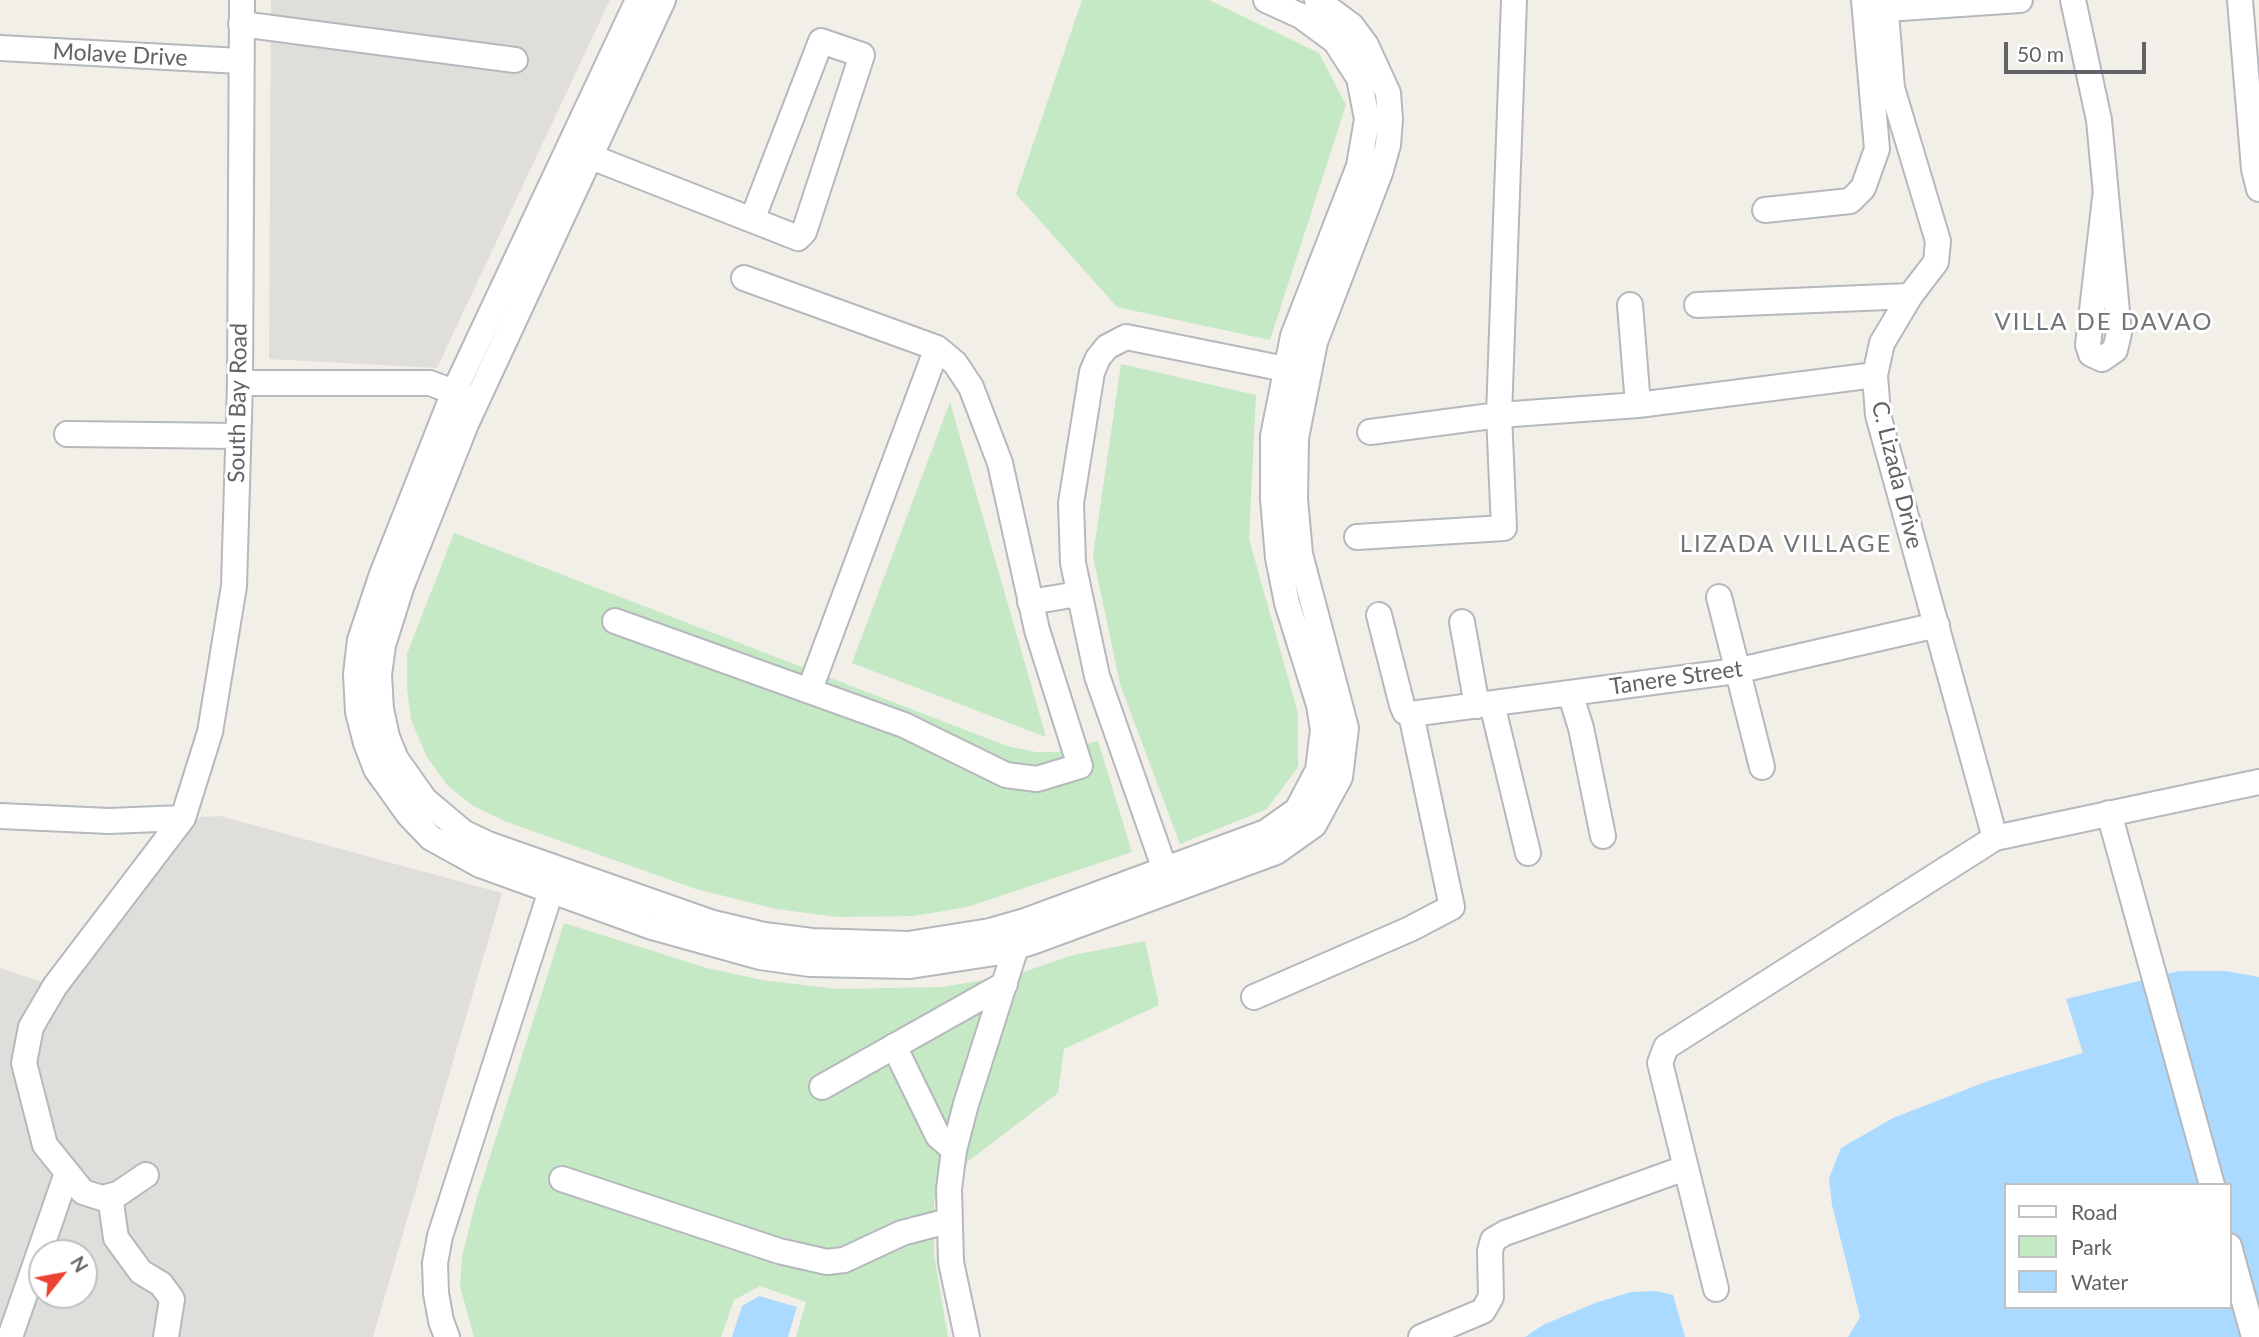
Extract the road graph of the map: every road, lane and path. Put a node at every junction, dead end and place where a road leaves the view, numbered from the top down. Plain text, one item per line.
1 (638, 0) edge
2 (663, 0) edge
3 (1266, 0) edge
4 (1317, 0) edge
5 (1514, 0) edge
6 (2020, 0) edge
7 (2073, 0) edge
8 (2240, 0) edge
9 (1878, 3) edge
10 (242, 12) edge
11 (0, 48) edge
12 (516, 60) dead end
13 (240, 61) junction
14 (579, 153) junction
15 (2259, 189) edge
16 (2105, 198) junction
17 (1765, 210) dead end
18 (752, 220) junction
19 (744, 278) dead end
20 (1910, 296) junction
21 (1319, 298) junction
22 (1630, 305) dead end
23 (1697, 305) dead end
24 (937, 348) junction
25 (1295, 371) junction
26 (1875, 375) junction
27 (240, 383) junction
28 (465, 396) junction
29 (1638, 405) junction
30 (1499, 415) junction
31 (1370, 432) dead end
32 (66, 434) dead end
33 (238, 436) junction
34 (1357, 537) dead end
35 (1078, 594) junction
36 (1719, 597) dead end
37 (1030, 602) junction
38 (1378, 615) dead end
39 (615, 621) dead end
40 (1462, 622) dead end
41 (1937, 625) junction
42 (1736, 671) junction
43 (810, 689) junction
44 (1570, 693) junction
45 (1485, 705) junction
46 (1411, 714) junction
47 (1762, 767) dead end
48 (2259, 782) edge
49 (186, 810) junction
50 (2109, 813) junction
51 (0, 816) edge
52 (1603, 835) dead end
53 (1995, 838) junction
54 (1528, 853) dead end
55 (554, 880) junction
56 (1168, 881) junction
57 (1016, 947) junction
58 (1005, 984) junction
59 (1254, 997) dead end
60 (894, 1046) junction
61 (822, 1087) dead end
62 (954, 1150) junction
63 (1685, 1167) junction
64 (67, 1173) junction
65 (146, 1175) dead end
66 (562, 1179) dead end
67 (2211, 1183) edge
68 (110, 1196) junction
69 (948, 1221) junction
70 (2231, 1253) edge
71 (1716, 1289) dead end
72 (10, 1337) edge
73 (166, 1337) edge
74 (447, 1337) edge
75 (967, 1337) edge
76 (1421, 1337) edge
77 (2255, 1337) edge

1 - 14 street
2 - 14 street
3 - 21 street
4 - 21 street
5 - 30 street
6 - 9 street
7 - 16 street
8 - 15 street
9 - 17 street
9 - 20 street, C. Lizada Drive
10 - 12 street
10 - 13 street, South Bay Road
11 - 13 street, Molave Drive
13 - 27 street, South Bay Road
14 - 18 street
14 - 28 street
16 - 16 street
18 - 18 street
19 - 24 street
20 - 23 street
20 - 26 street, C. Lizada Drive
21 - 25 street
22 - 29 street
24 - 37 street
24 - 43 street
25 - 35 street
25 - 56 street
26 - 29 street
26 - 41 street, C. Lizada Drive
27 - 28 street
27 - 33 street, South Bay Road
28 - 55 street
29 - 30 street
30 - 31 street
30 - 34 street
32 - 33 street
33 - 49 street, South Bay Road
35 - 37 street
35 - 56 street
36 - 42 street
37 - 43 street
38 - 46 street
39 - 43 street
40 - 45 street
41 - 42 street, Tanere Street
41 - 53 street, C. Lizada Drive
42 - 44 street, Tanere Street
42 - 47 street
44 - 45 street, Tanere Street
44 - 52 street
45 - 46 street, Tanere Street
45 - 54 street
46 - 59 street
48 - 50 street
49 - 51 street
49 - 64 street
50 - 53 street
50 - 67 street
53 - 63 street
55 - 56 street
55 - 57 street
55 - 74 street
56 - 57 street
57 - 58 street
58 - 60 street
58 - 62 street
60 - 61 street
60 - 62 street
62 - 69 street
63 - 71 street
63 - 76 street
64 - 68 street
64 - 72 street
65 - 68 street
66 - 69 street
68 - 73 street
69 - 75 street
70 - 77 street

